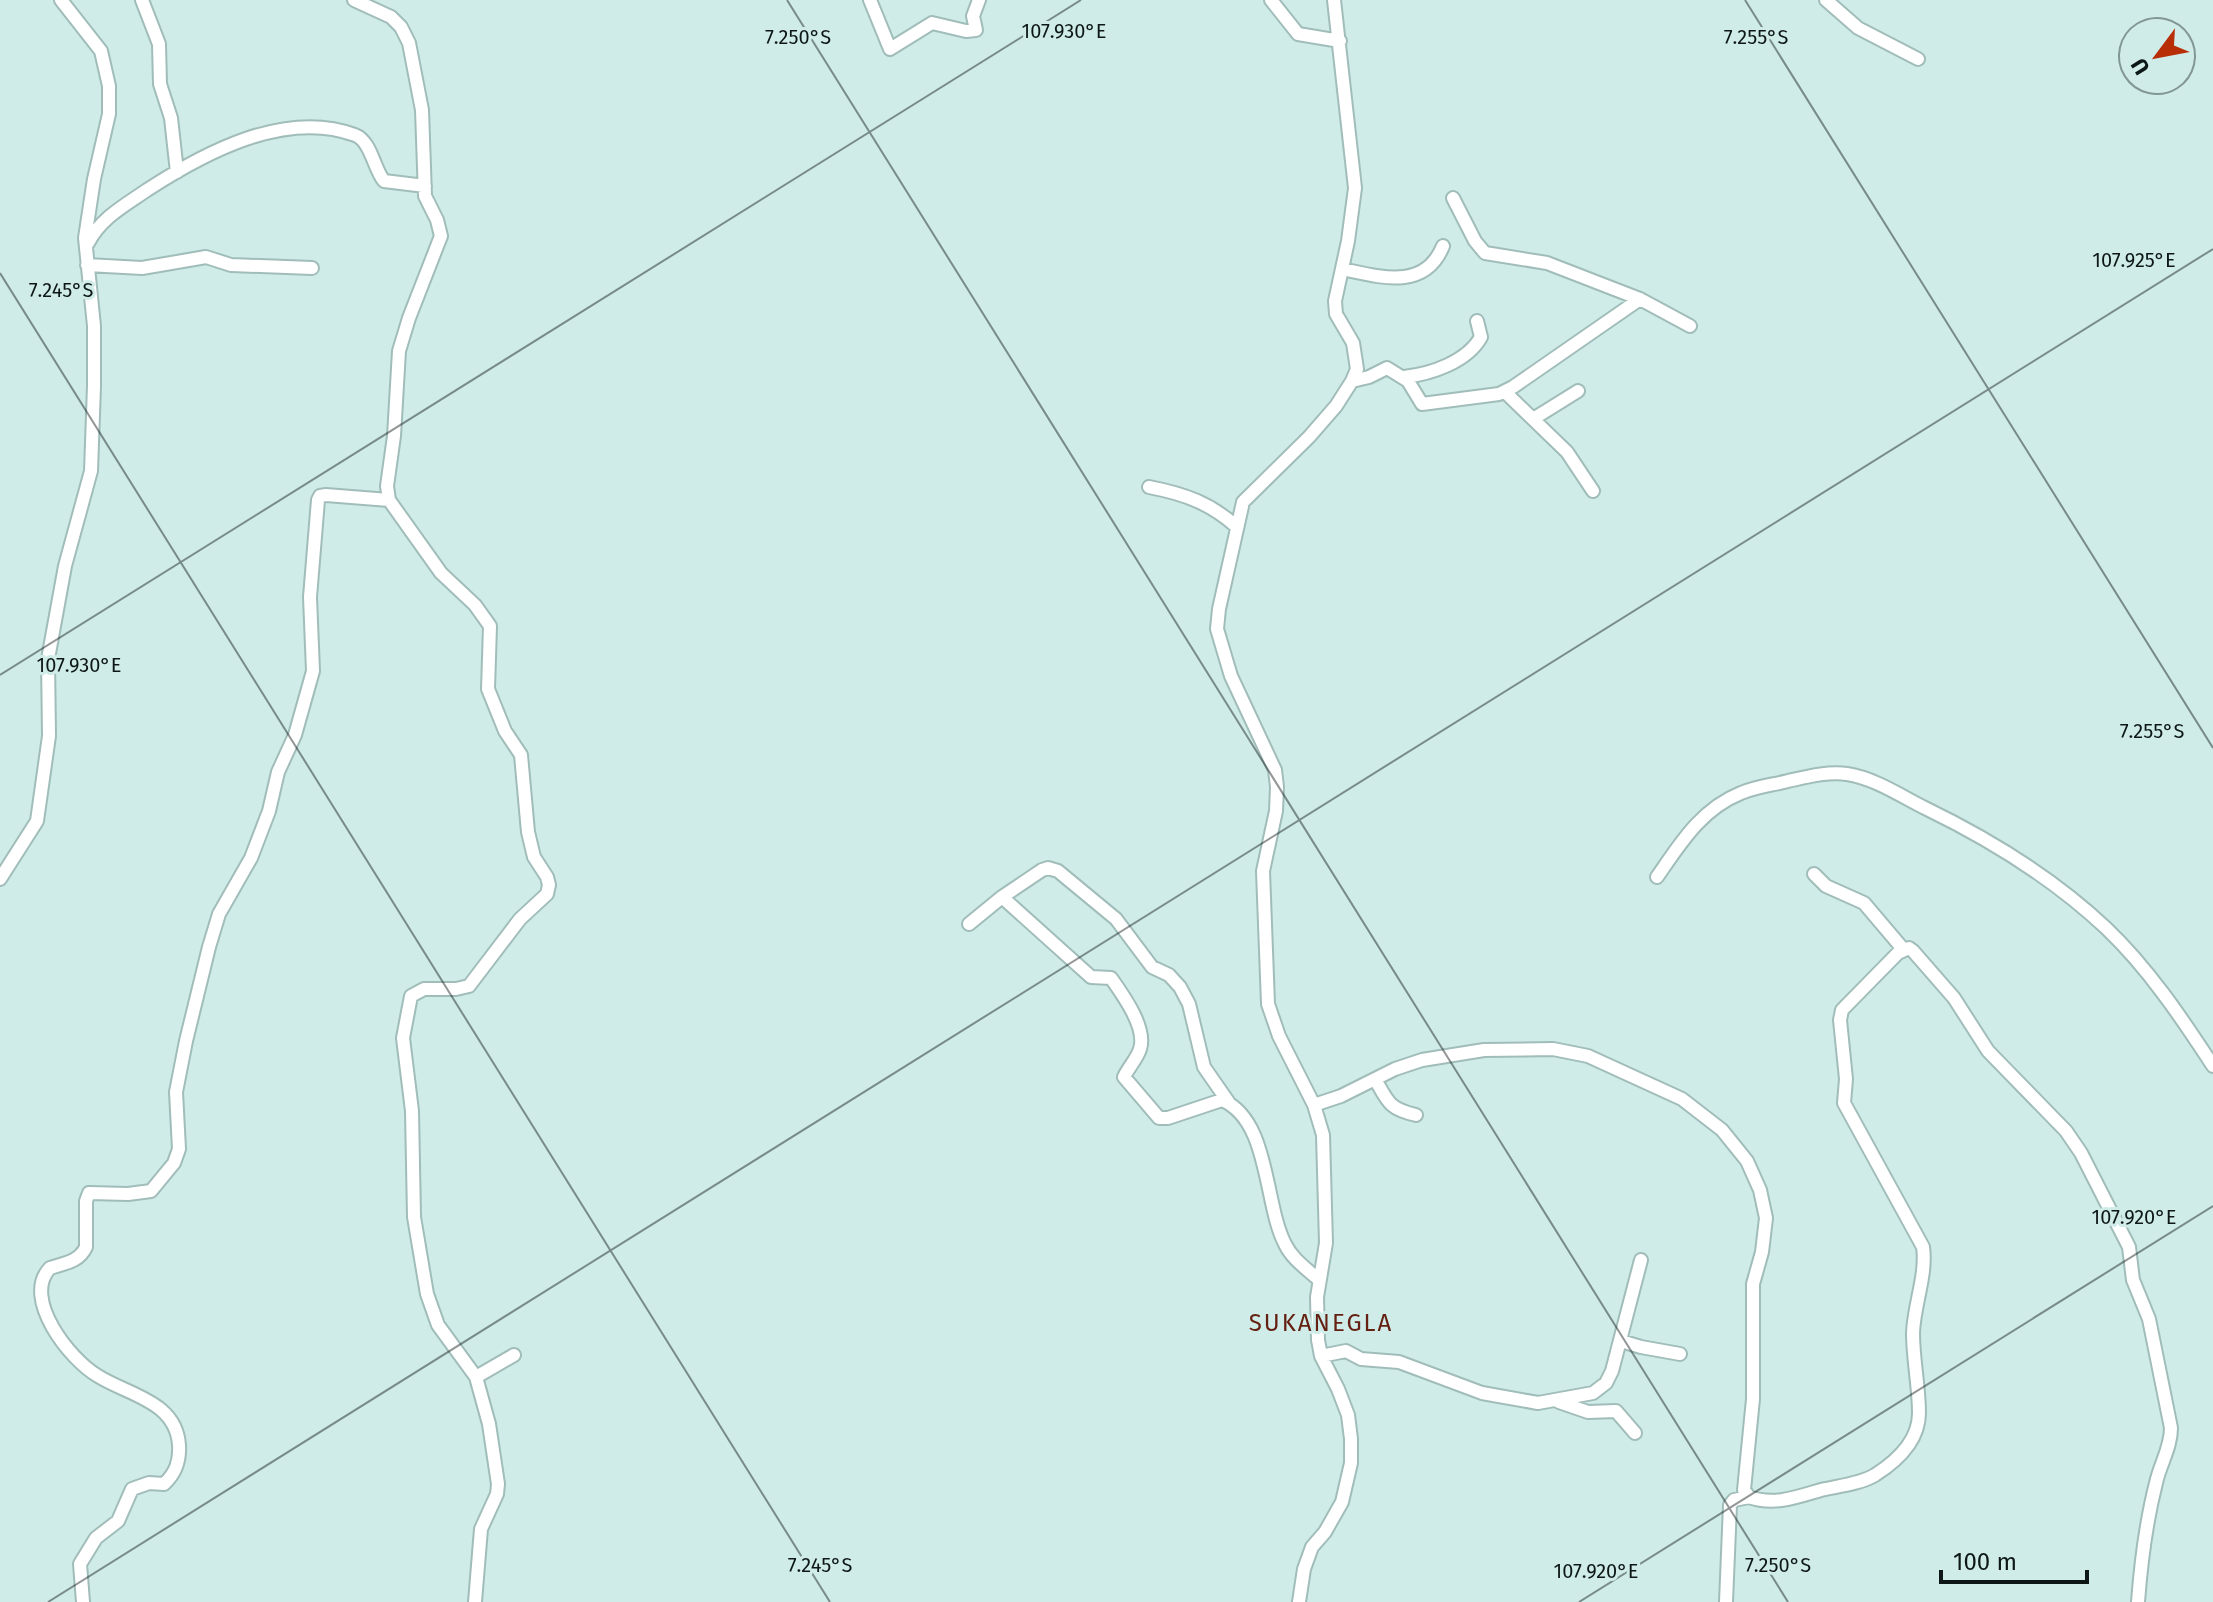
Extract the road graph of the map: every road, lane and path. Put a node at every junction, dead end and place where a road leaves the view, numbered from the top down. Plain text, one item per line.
1 (61, 0) edge
2 (142, 0) edge
3 (354, 0) edge
4 (870, 0) edge
5 (979, 0) edge
6 (1271, 0) edge
7 (1334, 0) edge
8 (1826, 0) edge
9 (1340, 41) junction
10 (1918, 59) dead end
11 (177, 172) junction
12 (425, 186) junction
13 (1453, 198) dead end
14 (1443, 246) dead end
15 (85, 248) junction
16 (87, 265) junction
17 (312, 268) dead end
18 (1342, 269) junction
19 (1640, 299) junction
20 (1477, 321) dead end
21 (1690, 326) dead end
22 (1404, 377) junction
23 (1352, 381) junction
24 (1578, 391) dead end
25 (1505, 392) junction
26 (1533, 419) junction
27 (1149, 487) dead end
28 (1593, 491) dead end
29 (389, 500) junction
30 (1237, 527) junction
31 (1814, 874) dead end
32 (1657, 877) dead end
33 (0, 879) edge
34 (1002, 897) junction
35 (969, 924) dead end
36 (1903, 949) junction
37 (2213, 1066) edge
38 (1375, 1079) junction
39 (1229, 1103) junction
40 (1314, 1105) junction
41 (1416, 1115) dead end
42 (1641, 1260) dead end
43 (1319, 1280) junction
44 (1621, 1341) junction
45 (1680, 1354) dead end
46 (514, 1355) dead end
47 (1321, 1356) junction
48 (476, 1377) junction
49 (1556, 1401) junction
50 (1635, 1433) dead end
51 (1749, 1497) junction
52 (83, 1602) edge
53 (475, 1602) edge
54 (1299, 1602) edge
55 (1726, 1602) edge
56 (2138, 1602) edge

1 - 15 street
2 - 11 street
3 - 12 street
4 - 5 street
6 - 9 street
7 - 9 street
8 - 10 street
9 - 18 street
11 - 12 street
11 - 15 street
12 - 29 street
13 - 19 street
14 - 18 street
15 - 16 street
16 - 17 street
16 - 33 street
18 - 23 street
19 - 21 street
19 - 25 street
20 - 22 street
22 - 23 street
22 - 25 street
23 - 30 street
24 - 26 street
25 - 26 street
26 - 28 street
27 - 30 street
29 - 48 street
29 - 52 street
30 - 40 street
31 - 36 street
32 - 37 street
34 - 35 street
34 - 39 street
34 - 39 street
36 - 51 street
36 - 56 street
38 - 40 street
38 - 41 street
38 - 51 street
39 - 43 street
40 - 43 street
42 - 44 street
43 - 47 street
44 - 45 street
44 - 49 street
46 - 48 street
47 - 49 street
47 - 54 street
48 - 53 street
49 - 50 street
51 - 55 street

